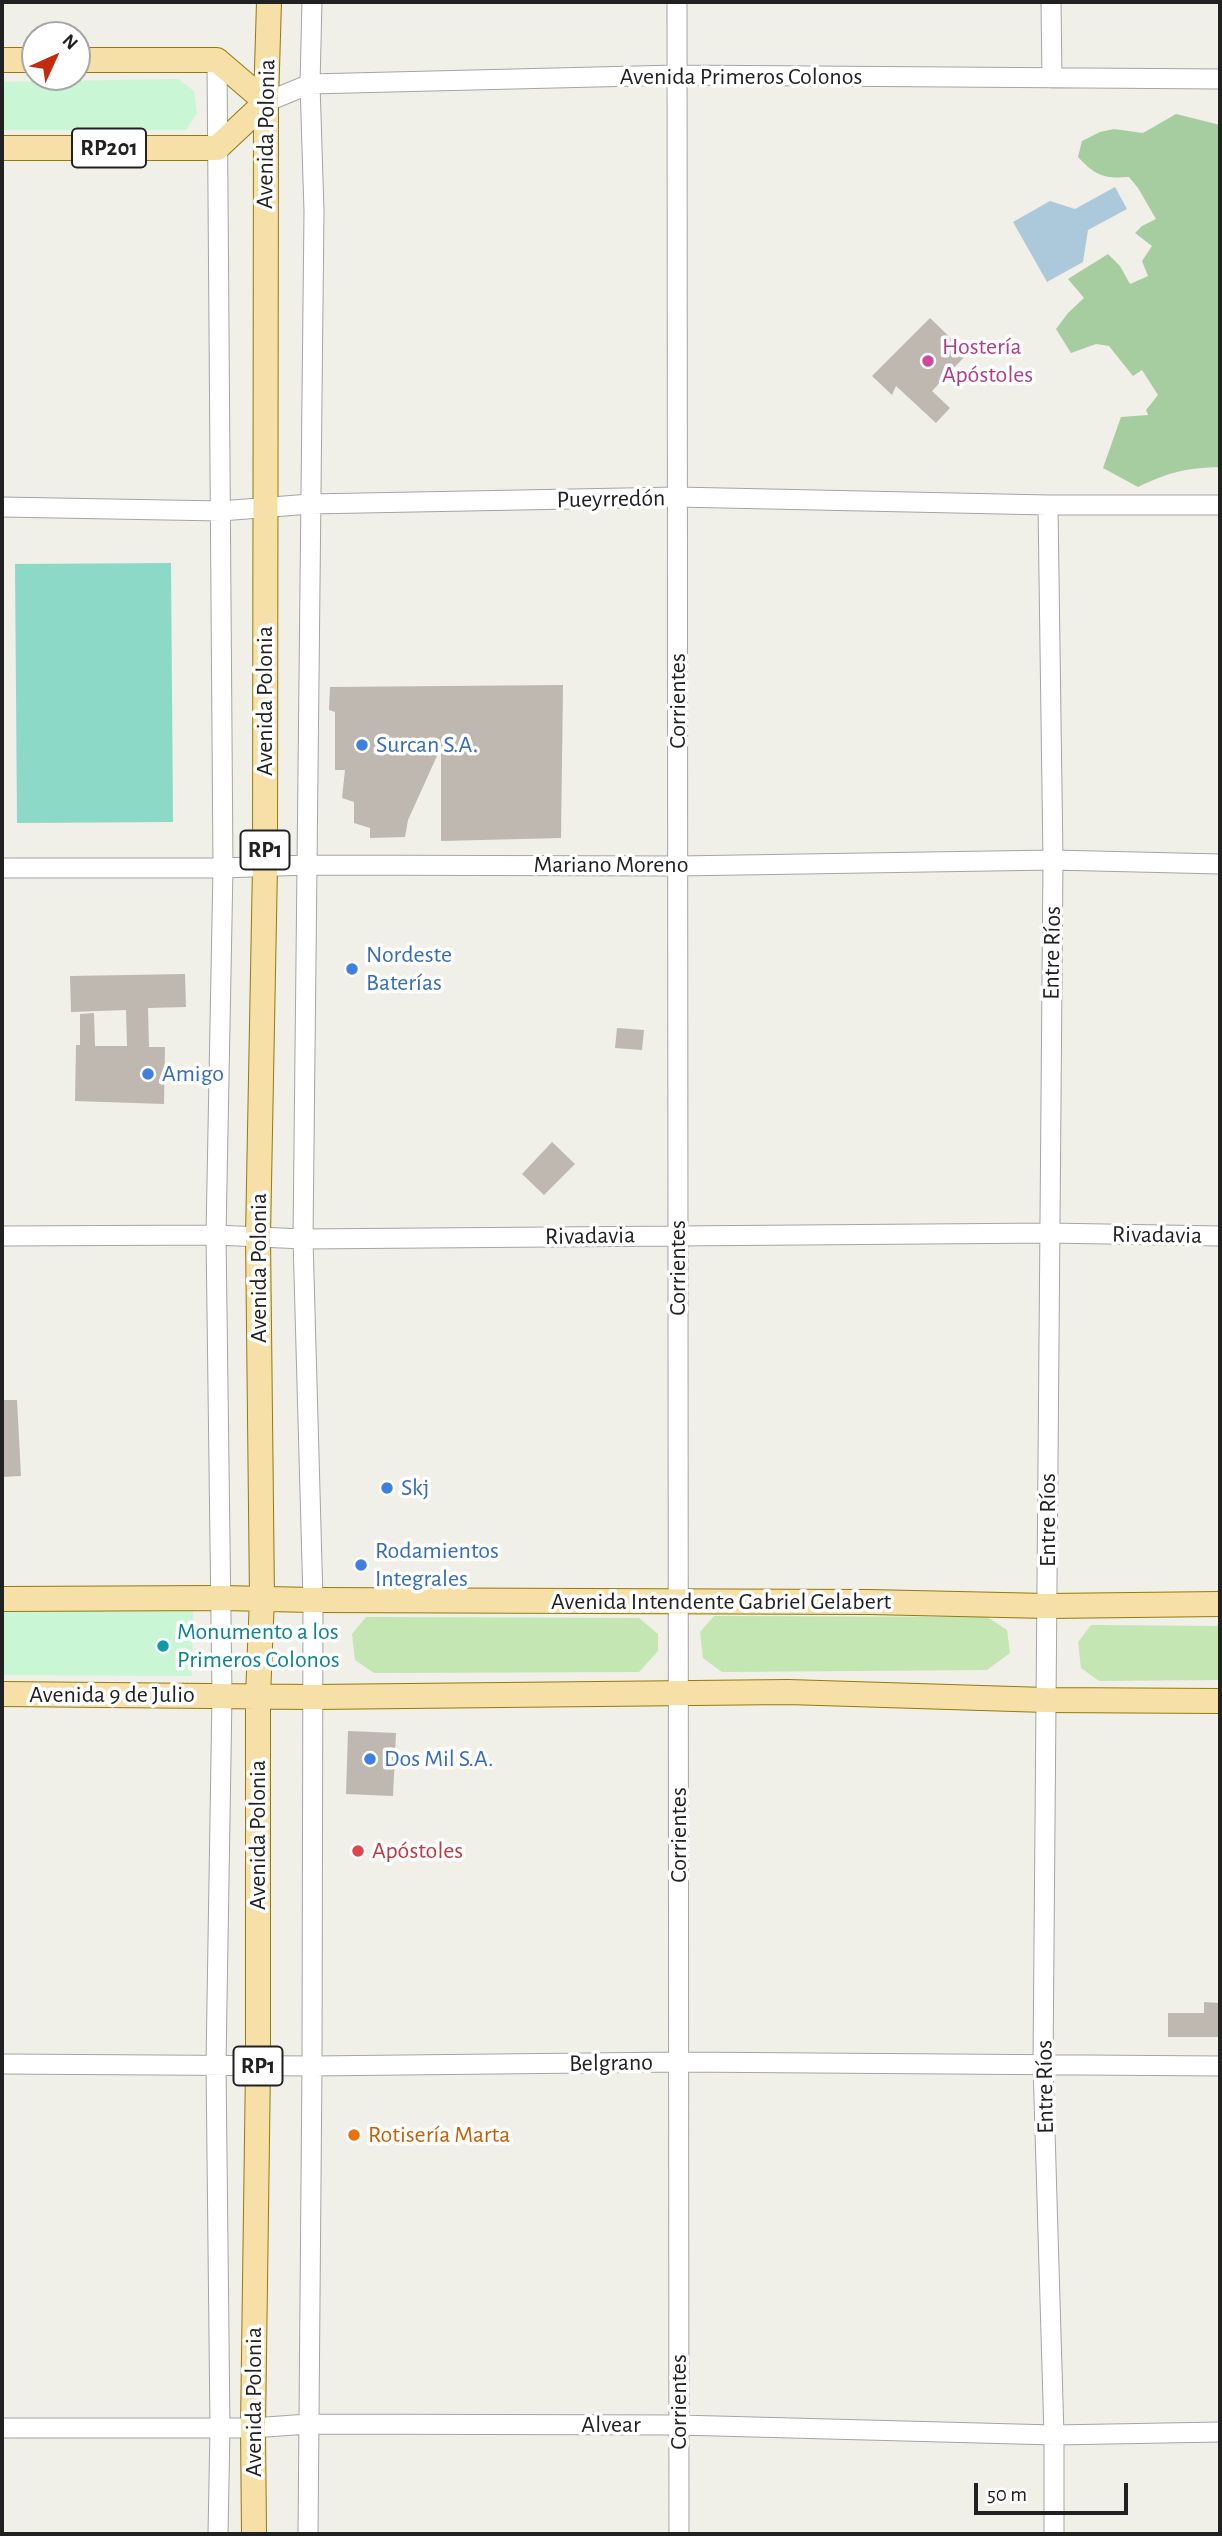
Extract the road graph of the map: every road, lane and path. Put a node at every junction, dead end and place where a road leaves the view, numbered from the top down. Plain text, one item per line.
1 (269, 2) edge
2 (312, 2) edge
3 (677, 2) edge
4 (1051, 2) edge
5 (2, 60) edge
6 (21, 60) edge
7 (91, 60) edge
8 (216, 60) junction
9 (677, 75) junction
10 (1052, 78) junction
11 (1220, 79) edge
12 (310, 84) junction
13 (265, 102) junction
14 (2, 148) edge
15 (217, 148) junction
16 (677, 497) junction
17 (310, 504) junction
18 (1048, 505) junction
19 (1220, 505) edge
20 (2, 507) edge
21 (265, 508) junction
22 (221, 511) junction
23 (1053, 860) junction
24 (1220, 864) edge
25 (307, 865) junction
26 (265, 866) junction
27 (678, 866) junction
28 (222, 868) junction
29 (2, 869) edge
30 (1049, 1233) junction
31 (216, 1235) junction
32 (678, 1235) junction
33 (2, 1236) edge
34 (1220, 1236) edge
35 (258, 1237) junction
36 (303, 1239) junction
37 (222, 1598) junction
38 (262, 1598) junction
39 (2, 1599) edge
40 (313, 1600) junction
41 (679, 1601) junction
42 (1220, 1604) edge
43 (1047, 1606) junction
44 (680, 1692) junction
45 (2, 1694) edge
46 (222, 1695) junction
47 (258, 1696) junction
48 (313, 1697) junction
49 (1046, 1700) junction
50 (1220, 1701) edge
51 (679, 2062) junction
52 (2, 2064) edge
53 (216, 2064) junction
54 (1043, 2064) junction
55 (258, 2066) junction
56 (312, 2066) junction
57 (1220, 2066) edge
58 (308, 2424) junction
59 (679, 2425) junction
60 (2, 2428) edge
61 (220, 2428) junction
62 (253, 2428) junction
63 (1220, 2432) edge
64 (1054, 2435) junction
65 (218, 2534) edge
66 (254, 2534) edge
67 (308, 2534) edge
68 (679, 2534) edge
69 (1054, 2534) edge

1 - 13 main road, Avenida Polonia / RP1
2 - 12 street
3 - 9 street, Corrientes
4 - 10 street
5 - 6 main road
7 - 8 main road
8 - 13 main road
8 - 15 street, Avenida Polonia
9 - 10 street, Avenida Primeros Colonos
9 - 12 street, Avenida Primeros Colonos
9 - 16 street, Corrientes
10 - 11 street, Avenida Primeros Colonos
12 - 13 street, Avenida Primeros Colonos
12 - 17 street
13 - 15 main road
13 - 21 main road, Avenida Polonia / RP1
14 - 15 main road, RP201
15 - 22 street, Avenida Polonia
16 - 17 street, Pueyrredón
16 - 18 street, Pueyrredón
16 - 27 street, Corrientes
17 - 21 street, Pueyrredón
17 - 25 street
18 - 19 street, Pueyrredón
18 - 23 street, Entre Ríos
20 - 22 street, Pueyrredón
21 - 22 street, Pueyrredón
21 - 26 main road, Avenida Polonia / RP1
22 - 28 street, Avenida Polonia
23 - 24 street, Mariano Moreno
23 - 27 street, Mariano Moreno
23 - 30 street, Entre Ríos
25 - 26 street, Mariano Moreno
25 - 27 street, Mariano Moreno
25 - 36 street
26 - 28 street, Mariano Moreno
26 - 35 main road, Avenida Polonia / RP1
27 - 32 street, Corrientes
28 - 29 street, Mariano Moreno
28 - 31 street, Avenida Polonia
30 - 32 street, Rivadavia
30 - 34 street, Rivadavia
30 - 43 street, Entre Ríos
31 - 33 street, Rivadavia
31 - 35 street, Rivadavia
31 - 37 street, Avenida Polonia
32 - 36 street, Rivadavia
32 - 41 street, Corrientes
35 - 36 street, Rivadavia
35 - 38 main road, Avenida Polonia / RP1
36 - 40 street
37 - 38 main road, Avenida Intendente Gabriel Gelabert
37 - 39 main road
37 - 46 street, Avenida Polonia
38 - 40 main road, Avenida Intendente Gabriel Gelabert
38 - 47 main road, Avenida Polonia / RP1
40 - 41 main road, Avenida Intendente Gabriel Gelabert
40 - 48 street
41 - 43 main road, Avenida Intendente Gabriel Gelabert
41 - 44 street, Corrientes
42 - 43 main road, Avenida Intendente Gabriel Gelabert
43 - 49 street, Entre Ríos
44 - 48 main road
44 - 49 main road
44 - 51 street, Corrientes
45 - 46 main road, Avenida 9 de Julio
46 - 47 main road
46 - 53 street, Avenida Polonia
47 - 48 main road
47 - 55 main road, Avenida Polonia / RP1
48 - 56 street
49 - 50 main road
49 - 54 street, Entre Ríos
51 - 54 street, Belgrano
51 - 56 street, Belgrano
51 - 59 street, Corrientes
52 - 53 street, Belgrano
53 - 55 street, Belgrano
53 - 61 street, Avenida Polonia
54 - 57 street, Belgrano
54 - 64 street, Entre Ríos
55 - 56 street, Belgrano
55 - 62 main road, Avenida Polonia / RP1
56 - 58 street
58 - 59 street, Alvear
58 - 62 street, Alvear
58 - 67 street
59 - 64 street, Alvear
59 - 68 street, Corrientes
60 - 61 street, Alvear
61 - 62 street, Alvear
61 - 65 street, Avenida Polonia
62 - 66 main road, Avenida Polonia / RP1
63 - 64 street, Alvear
64 - 69 street, Entre Ríos

